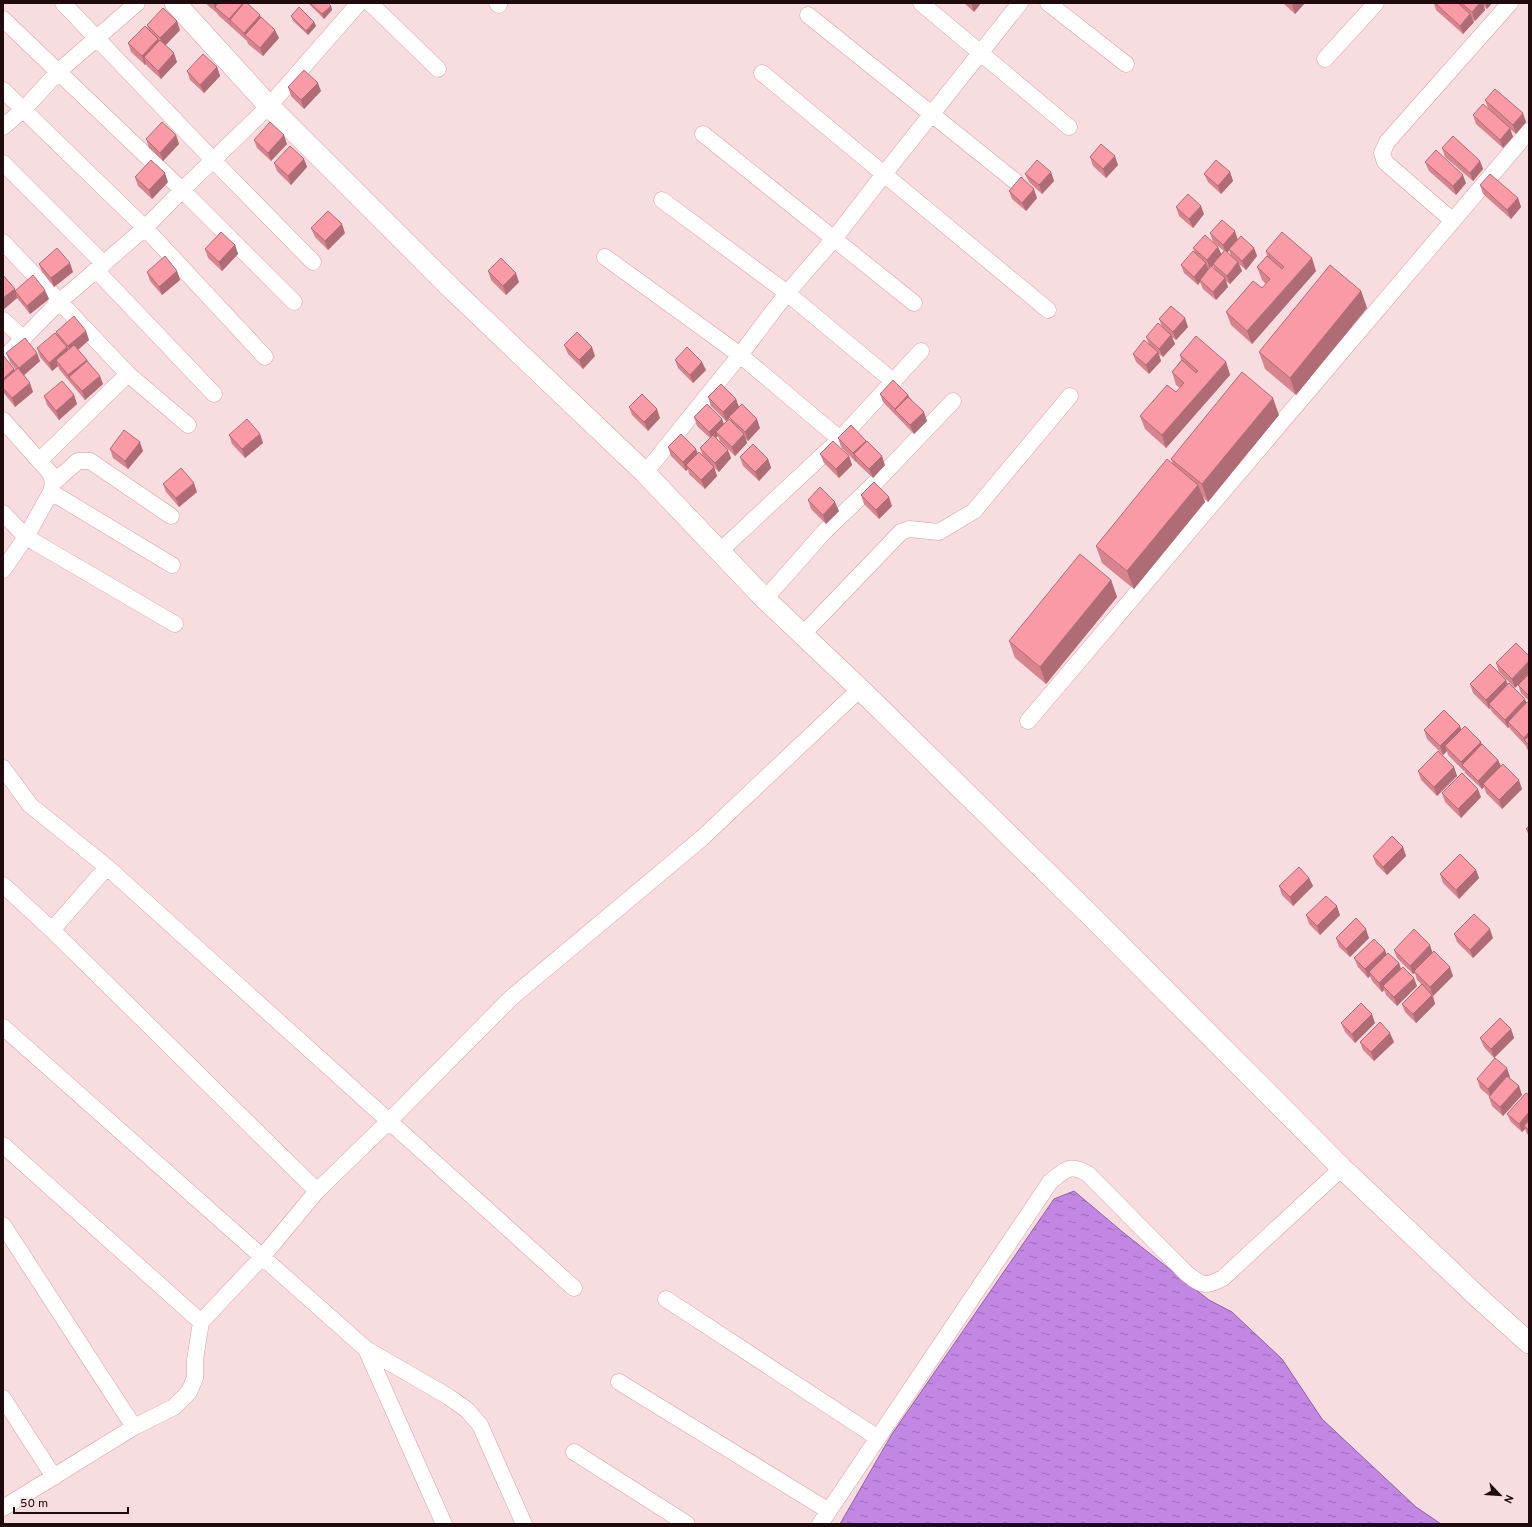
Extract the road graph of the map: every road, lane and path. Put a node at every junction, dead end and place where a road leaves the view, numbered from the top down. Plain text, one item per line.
1 (63, 3) edge
2 (137, 3) edge
3 (175, 3) edge
4 (359, 3) edge
5 (370, 3) edge
6 (921, 3) edge
7 (1020, 3) edge
8 (1048, 3) edge
9 (1376, 3) edge
10 (1510, 3) edge
11 (808, 15) dead end
12 (3, 19) edge
13 (97, 38) junction
14 (980, 53) junction
15 (1326, 59) dead end
16 (1126, 64) dead end
17 (438, 69) dead end
18 (59, 71) junction
19 (762, 73) dead end
20 (3, 90) edge
21 (269, 106) junction
22 (24, 109) junction
23 (932, 113) junction
24 (3, 127) edge
25 (1069, 127) dead end
26 (1529, 131) edge
27 (703, 134) dead end
28 (213, 160) junction
29 (3, 163) edge
30 (884, 174) junction
31 (1015, 181) edge
32 (182, 190) junction
33 (662, 200) dead end
34 (1453, 221) junction
35 (145, 228) junction
36 (834, 239) junction
37 (3, 242) edge
38 (605, 257) dead end
39 (313, 262) dead end
40 (100, 267) junction
41 (787, 293) junction
42 (59, 302) junction
43 (294, 302) dead end
44 (914, 303) dead end
45 (1048, 310) dead end
46 (3, 320) edge
47 (24, 339) junction
48 (921, 351) dead end
49 (740, 355) junction
50 (265, 357) dead end
51 (3, 359) edge
52 (128, 374) junction
53 (894, 382) junction
54 (214, 394) dead end
55 (1070, 396) dead end
56 (952, 401) dead end
57 (3, 420) edge
58 (188, 425) dead end
59 (840, 439) junction
60 (39, 461) junction
61 (645, 473) junction
62 (52, 487) junction
63 (3, 513) edge
64 (171, 516) dead end
65 (26, 537) junction
66 (720, 551) junction
67 (172, 565) dead end
68 (3, 570) edge
69 (765, 599) junction
70 (175, 624) dead end
71 (803, 634) junction
72 (860, 689) junction
73 (1028, 721) dead end
74 (3, 768) edge
75 (107, 867) junction
76 (3, 885) edge
77 (52, 930) junction
78 (3, 1027) edge
79 (389, 1121) junction
80 (3, 1145) edge
81 (1342, 1168) junction
82 (317, 1191) junction
83 (3, 1225) edge
84 (263, 1256) junction
85 (574, 1288) dead end
86 (666, 1299) dead end
87 (201, 1322) junction
88 (1529, 1343) edge
89 (366, 1349) junction
90 (620, 1382) dead end
91 (3, 1398) edge
92 (134, 1426) junction
93 (878, 1438) junction
94 (574, 1452) dead end
95 (54, 1477) junction
96 (3, 1508) edge
97 (824, 1518) edge
98 (444, 1524) edge
99 (524, 1524) edge
100 (687, 1524) edge

1 - 13 street
2 - 13 street
3 - 21 street
4 - 21 street
5 - 17 street
6 - 14 street
7 - 14 street
8 - 16 street
9 - 15 street
10 - 34 street
11 - 23 street
12 - 18 street
13 - 18 street
13 - 28 street
14 - 23 street
14 - 25 street
18 - 22 street
18 - 32 street
19 - 30 street
20 - 22 street
21 - 28 street
21 - 61 street
22 - 24 street
22 - 35 street
23 - 30 street
23 - 31 street
26 - 34 street
27 - 36 street
28 - 32 street
28 - 39 street
29 - 40 street
30 - 36 street
30 - 45 street
32 - 35 street
32 - 43 street
33 - 41 street
34 - 73 street
35 - 40 street
35 - 50 street
36 - 41 street
36 - 44 street
37 - 42 street
38 - 49 street
40 - 42 street
40 - 54 street
41 - 49 street
41 - 53 street
42 - 47 street
42 - 52 street
46 - 47 street
47 - 51 street
48 - 53 street
49 - 59 street
49 - 61 street
52 - 58 street
52 - 60 street
53 - 59 street
55 - 71 street
56 - 69 street
57 - 60 street
59 - 66 street
60 - 62 street
61 - 66 street
62 - 64 street
62 - 65 street
62 - 67 street
63 - 65 street
65 - 68 street
65 - 70 street
66 - 69 street
69 - 71 street
71 - 72 street
72 - 79 street
72 - 81 street
74 - 75 street
75 - 77 street
75 - 79 street
76 - 77 street
77 - 82 street
78 - 84 street
79 - 82 street
79 - 85 street
80 - 87 street
81 - 88 street
81 - 93 street
82 - 84 street
83 - 92 street
84 - 87 street
84 - 89 street
86 - 93 street
87 - 92 street
89 - 98 street
89 - 99 street
90 - 97 street
91 - 95 street
92 - 95 street
93 - 97 street
94 - 100 street
95 - 96 street

